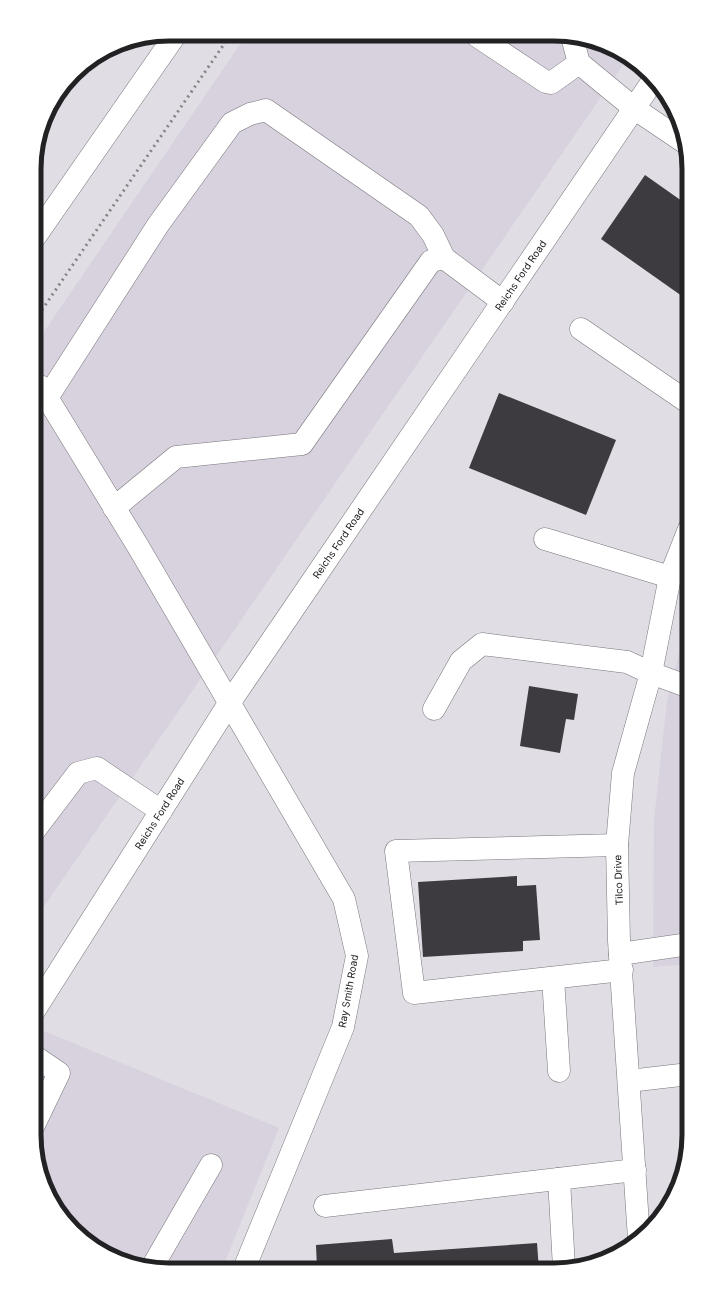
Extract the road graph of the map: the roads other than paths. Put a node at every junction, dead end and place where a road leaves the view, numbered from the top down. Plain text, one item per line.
1 (171, 41) edge
2 (484, 41) edge
3 (574, 42) edge
4 (579, 63) junction
5 (650, 85) edge
6 (635, 109) junction
7 (678, 138) edge
8 (41, 228) edge
9 (444, 258) junction
10 (503, 302) junction
11 (580, 329) dead end
12 (41, 392) edge
13 (682, 398) edge
14 (114, 508) junction
15 (545, 539) dead end
16 (682, 547) edge
17 (670, 577) junction
18 (650, 673) junction
19 (682, 684) edge
20 (230, 702) junction
21 (434, 709) dead end
22 (161, 811) junction
23 (41, 822) edge
24 (617, 845) junction
25 (682, 946) edge
26 (621, 962) junction
27 (553, 978) junction
28 (41, 1000) edge
29 (41, 1061) edge
30 (559, 1071) dead end
31 (682, 1075) edge
32 (629, 1081) junction
33 (41, 1110) edge
34 (211, 1165) dead end
35 (635, 1170) junction
36 (559, 1179) junction
37 (325, 1206) dead end
38 (639, 1230) edge
39 (155, 1262) edge
40 (246, 1263) edge
41 (564, 1263) edge

1 - 8 street
2 - 4 street
3 - 4 street
4 - 6 street
5 - 6 street, Reichs Ford Road
6 - 7 street
6 - 10 street, Reichs Ford Road
9 - 10 street
9 - 12 street
9 - 14 street
10 - 20 street, Reichs Ford Road
11 - 13 street
12 - 14 street, Ray Smith Road
14 - 20 street, Ray Smith Road
15 - 17 street
16 - 17 street, Tilco Drive
17 - 18 street, Tilco Drive
18 - 19 street
18 - 21 street
18 - 24 street, Tilco Drive
20 - 22 street, Reichs Ford Road
20 - 40 street, Ray Smith Road
22 - 23 street
22 - 28 street, Reichs Ford Road
24 - 26 street, Tilco Drive
24 - 27 street
25 - 26 street
26 - 27 street
26 - 32 street, Tilco Drive
27 - 30 street
29 - 33 street
31 - 32 street
32 - 35 street, Tilco Drive
34 - 39 street
35 - 36 street
35 - 38 street, Tilco Drive
36 - 37 street
36 - 41 street

